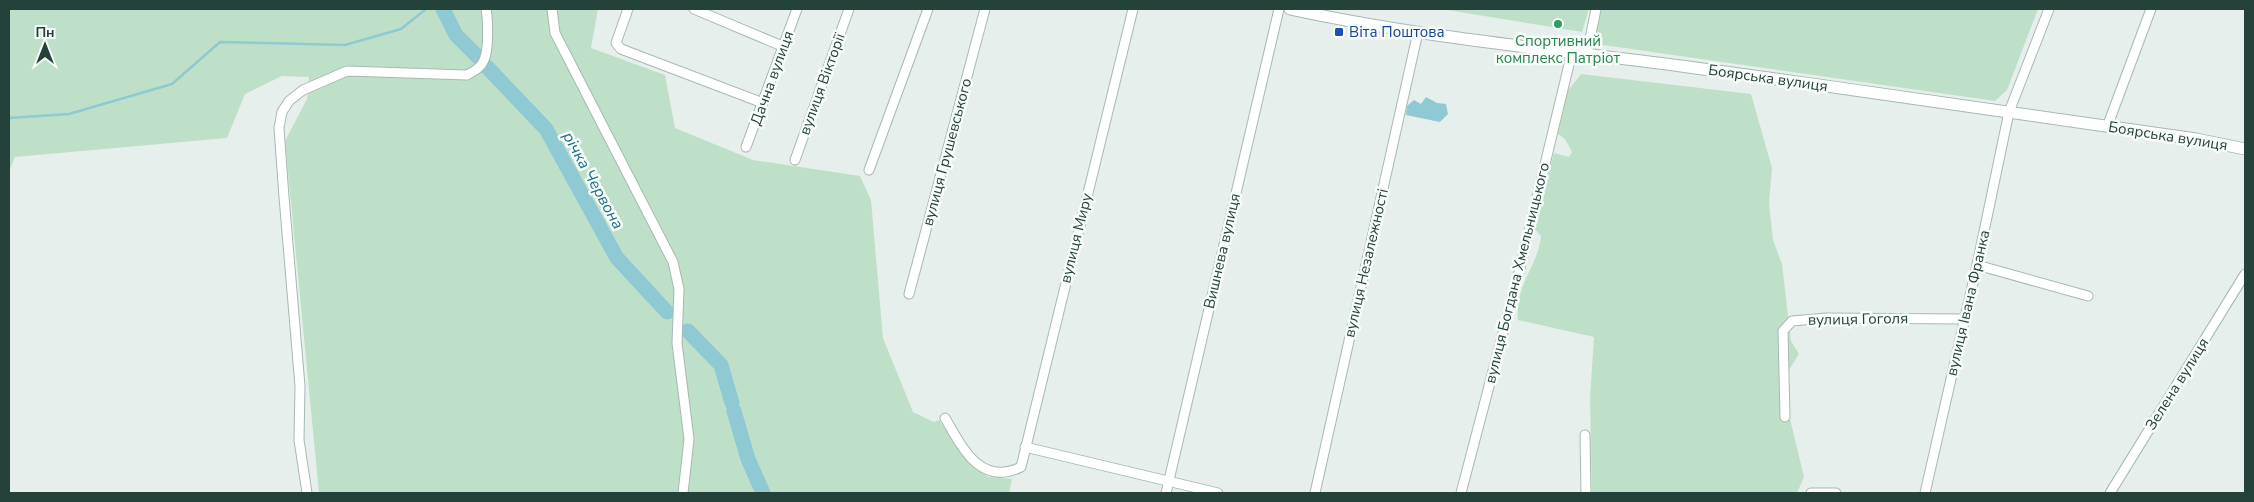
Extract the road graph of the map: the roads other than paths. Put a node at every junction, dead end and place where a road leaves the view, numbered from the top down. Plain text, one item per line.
1 (486, 9) edge
2 (552, 9) edge
3 (628, 9) edge
4 (694, 9) edge
5 (797, 9) edge
6 (850, 9) edge
7 (928, 9) edge
8 (985, 9) edge
9 (1132, 9) edge
10 (1279, 9) edge
11 (1290, 9) edge
12 (1596, 9) edge
13 (2049, 9) edge
14 (2151, 9) edge
15 (1418, 32) junction
16 (782, 46) junction
17 (1572, 52) junction
18 (1587, 54) junction
19 (763, 103) junction
20 (2009, 112) junction
21 (2107, 127) junction
22 (746, 147) dead end
23 (2245, 149) edge
24 (795, 160) dead end
25 (870, 170) dead end
26 (1977, 265) junction
27 (2245, 274) edge
28 (909, 294) dead end
29 (2088, 296) dead end
30 (1964, 319) junction
31 (1785, 417) dead end
32 (945, 418) dead end
33 (1585, 435) dead end
34 (1025, 447) junction
35 (1169, 481) junction
36 (307, 493) edge
37 (683, 493) edge
38 (1166, 493) edge
39 (1218, 493) edge
40 (1315, 493) edge
41 (1461, 493) edge
42 (1586, 493) edge
43 (1811, 493) edge
44 (1834, 493) edge
45 (1925, 493) edge
46 (2110, 493) edge

1 - 36 street
2 - 37 street
3 - 19 street
4 - 16 street
5 - 16 street, Дачна вулиця
6 - 24 street, вулиця Вікторії
7 - 25 street
8 - 28 street, вулиця Грушевського
9 - 34 street, вулиця Миру
10 - 35 street, Вишнева вулиця
11 - 15 street, Боярська вулиця
12 - 18 street
13 - 20 street, вулиця Івана Франка
14 - 21 street
15 - 17 street, Боярська вулиця
15 - 40 street, вулиця Незалежності
16 - 19 street, Дачна вулиця
17 - 18 street, Боярська вулиця
17 - 41 street, вулиця Богдана Хмельницького
18 - 20 street, Боярська вулиця
19 - 22 street, Дачна вулиця
20 - 21 street, Боярська вулиця
20 - 26 street, вулиця Івана Франка
21 - 23 street, Боярська вулиця
26 - 29 street
26 - 30 street, вулиця Івана Франка
27 - 46 street, Зелена вулиця
30 - 31 street, вулиця Гоголя
30 - 45 street, вулиця Івана Франка
32 - 34 street, вулиця Миру
33 - 42 street
34 - 35 street
35 - 38 street, Вишнева вулиця
35 - 39 street
43 - 44 street

